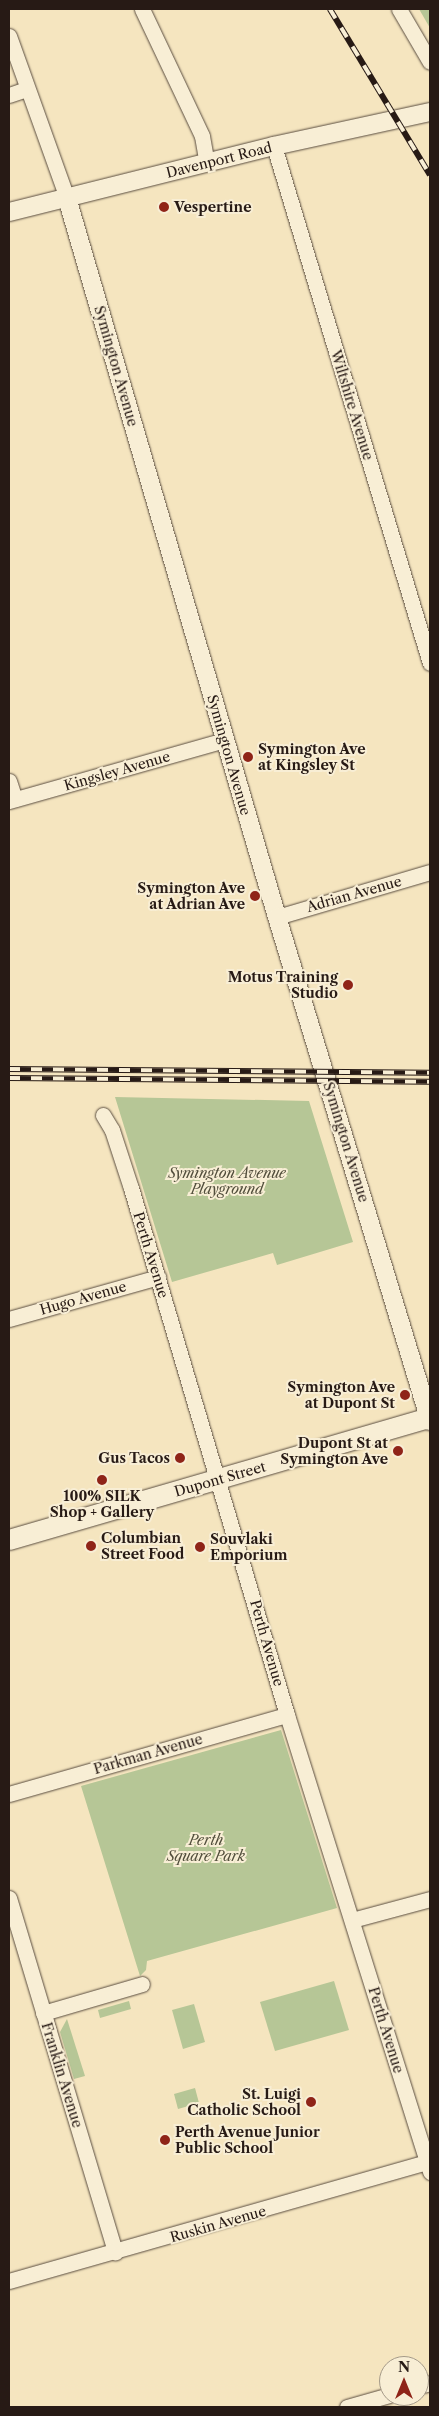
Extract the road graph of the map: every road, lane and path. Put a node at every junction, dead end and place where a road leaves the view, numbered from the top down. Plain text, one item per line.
1 (142, 9) edge
2 (399, 9) edge
3 (9, 36) edge
4 (430, 62) edge
5 (26, 90) junction
6 (9, 95) edge
7 (430, 112) edge
8 (274, 146) junction
9 (206, 163) junction
10 (67, 198) junction
11 (9, 212) edge
12 (430, 663) edge
13 (225, 740) junction
14 (9, 781) edge
15 (12, 800) edge
16 (430, 872) edge
17 (277, 916) junction
18 (103, 1115) dead end
19 (158, 1277) junction
20 (9, 1319) edge
21 (430, 1419) edge
22 (220, 1479) junction
23 (9, 1540) edge
24 (287, 1715) junction
25 (9, 1794) edge
26 (9, 1898) edge
27 (430, 1899) edge
28 (352, 1920) junction
29 (142, 1984) dead end
30 (43, 2013) junction
31 (429, 2167) edge
32 (115, 2252) junction
33 (9, 2281) edge
34 (379, 2398) edge
35 (347, 2407) edge

1 - 9 street
2 - 4 street
3 - 5 street, Symington Avenue
5 - 6 street
5 - 10 street, Symington Avenue
7 - 8 street, Davenport Road
8 - 9 street, Davenport Road
8 - 12 street, Wiltshire Avenue
9 - 10 street, Davenport Road
10 - 11 street, Davenport Road
10 - 13 street, Symington Avenue
13 - 15 street, Kingsley Avenue
13 - 17 street, Symington Avenue
14 - 15 street
16 - 17 street, Adrian Avenue
17 - 21 street, Symington Avenue
18 - 19 street, Perth Avenue
19 - 20 street, Hugo Avenue
19 - 22 street, Perth Avenue
21 - 22 main road, Dupont Street
22 - 23 main road, Dupont Street
22 - 24 street, Perth Avenue
24 - 25 street, Parkman Avenue
24 - 28 street, Perth Avenue
26 - 30 street, Franklin Avenue
27 - 28 street
28 - 31 street, Perth Avenue
29 - 30 street
30 - 32 street, Franklin Avenue
31 - 32 street, Ruskin Avenue
32 - 33 street, Ruskin Avenue
34 - 35 street

